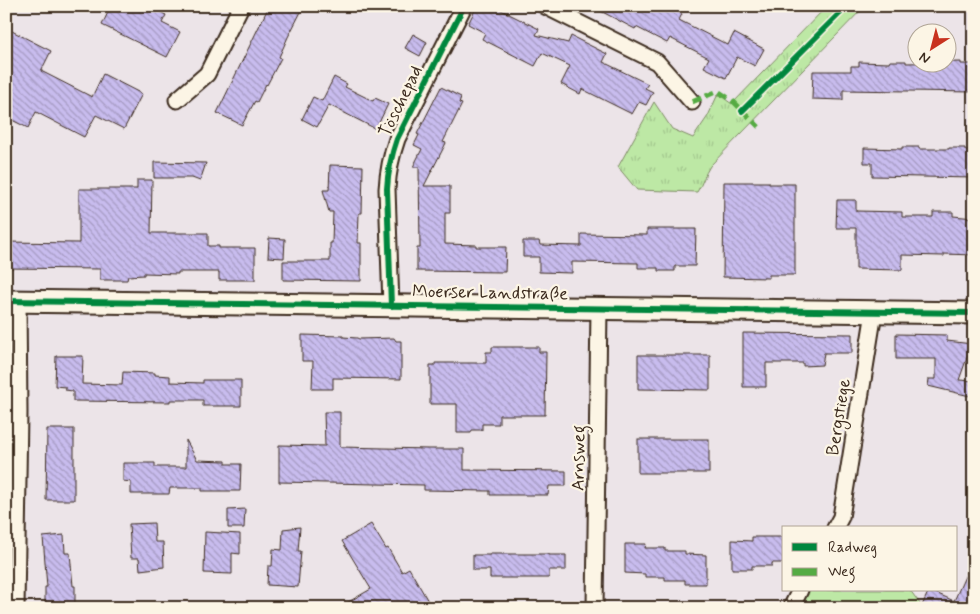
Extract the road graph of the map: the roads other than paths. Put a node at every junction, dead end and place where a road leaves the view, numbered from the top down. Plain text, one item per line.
1 (241, 6) edge
2 (464, 6) edge
3 (545, 6) edge
4 (177, 100) dead end
5 (692, 102) dead end
6 (12, 301) edge
7 (391, 306) junction
8 (599, 308) junction
9 (874, 312) junction
10 (974, 313) edge
11 (836, 526) edge
12 (799, 592) edge
13 (16, 608) edge
14 (595, 608) edge
15 (791, 608) edge

1 - 4 street
2 - 7 street, Töschepad
3 - 5 street
6 - 7 main road, Moerser Landstraße
6 - 13 street
7 - 8 main road, Moerser Landstraße
8 - 9 main road, Moerser Landstraße
8 - 14 street, Arnsweg
9 - 10 main road, Moerser Landstraße
9 - 11 street, Bergstiege
12 - 15 street

